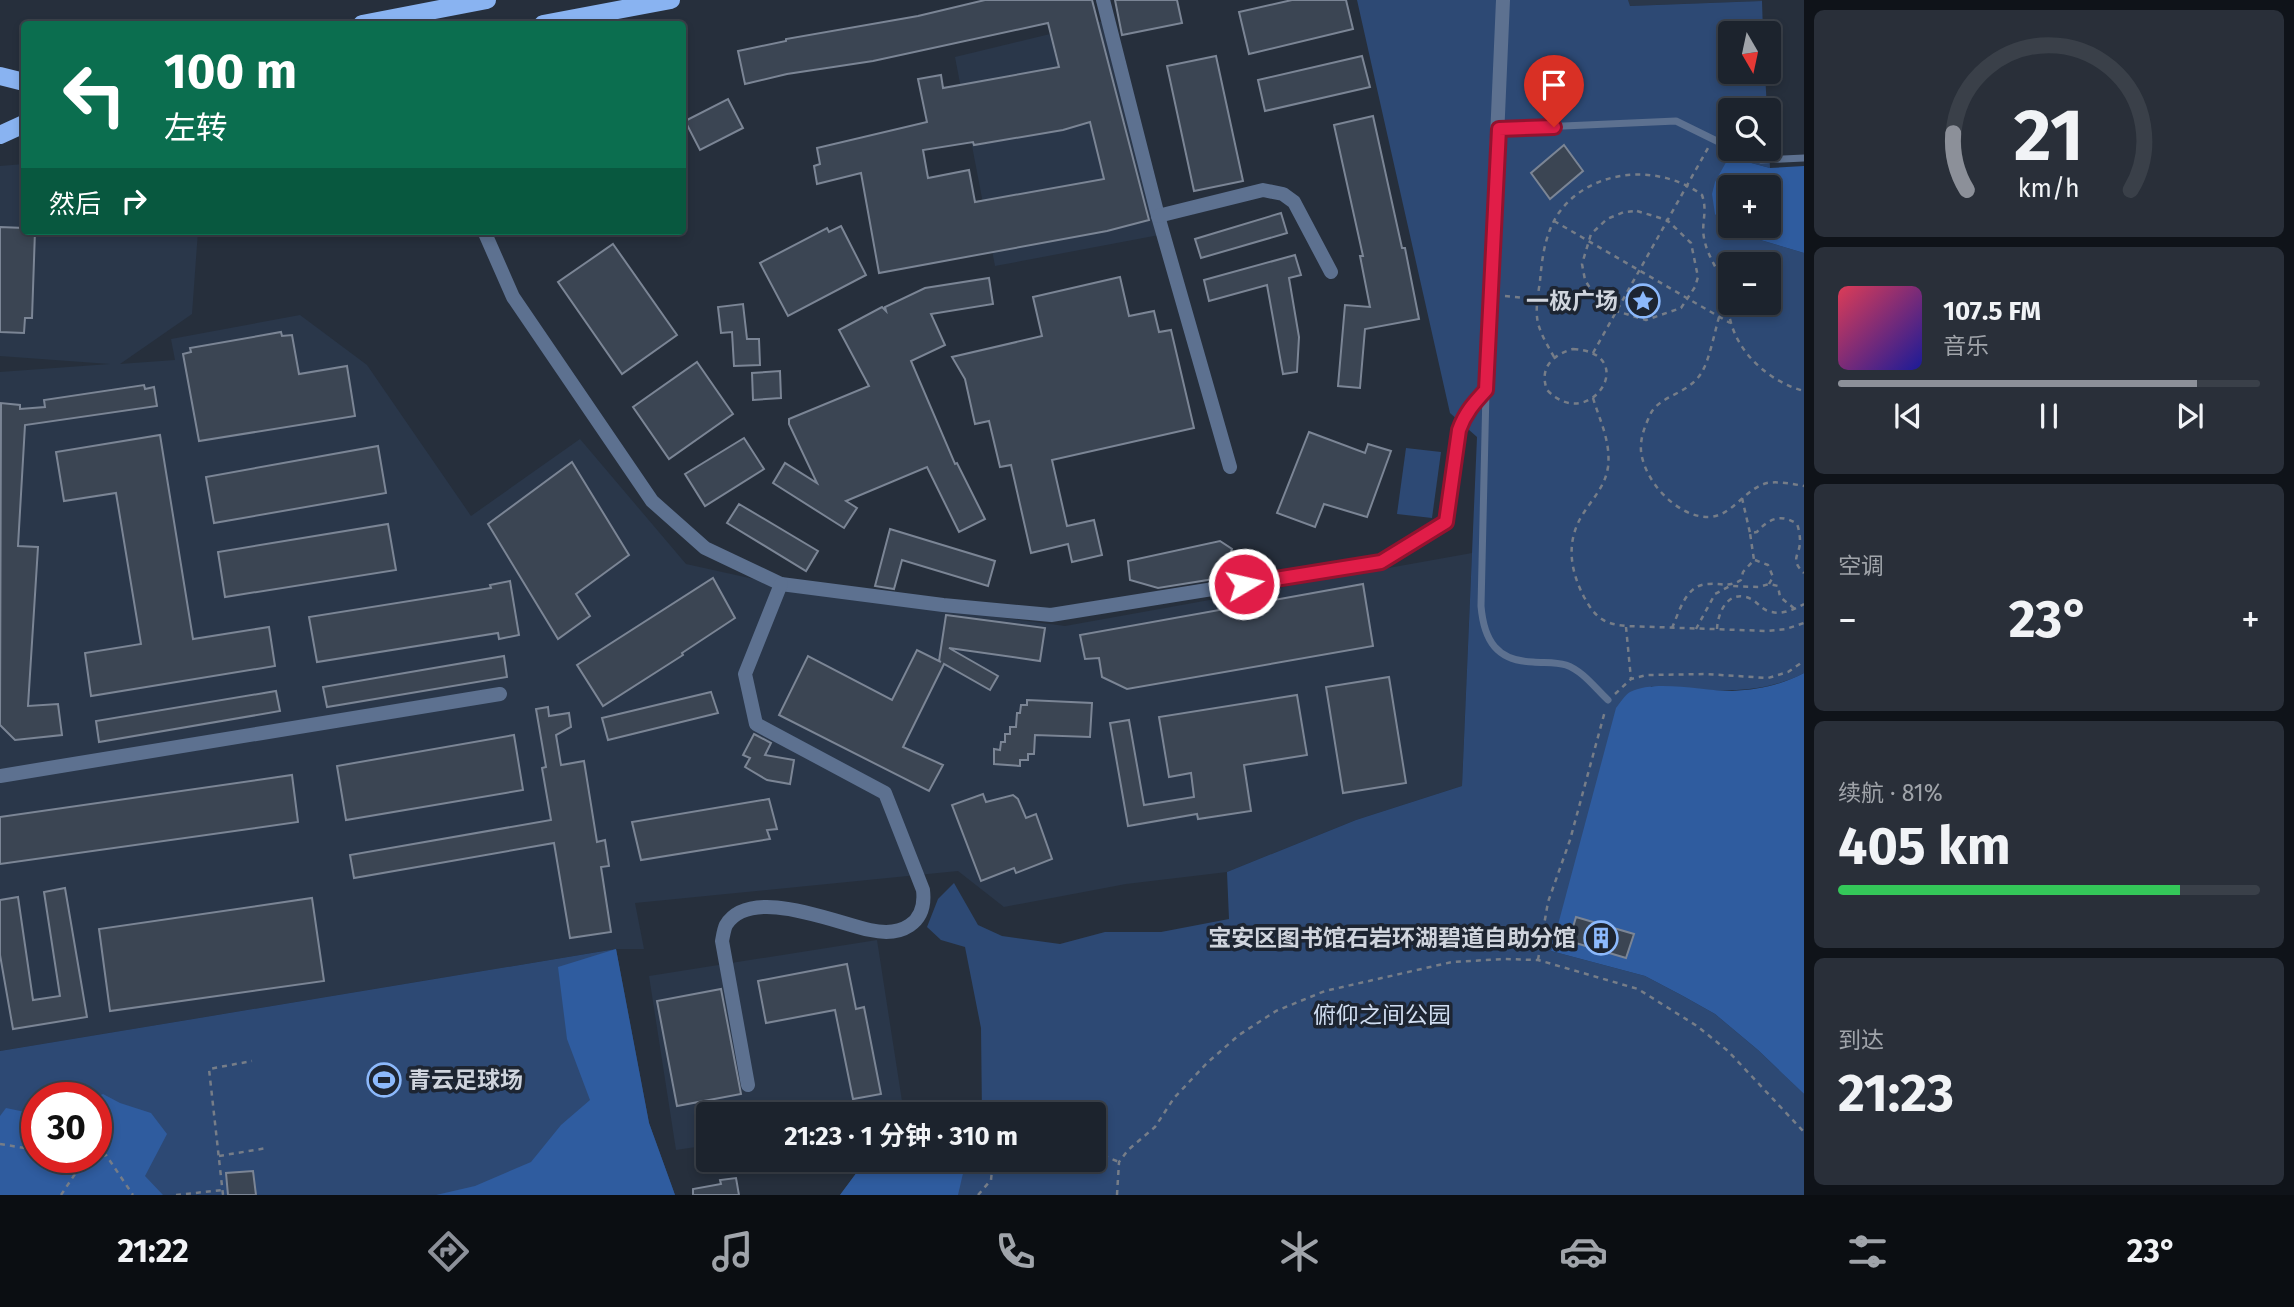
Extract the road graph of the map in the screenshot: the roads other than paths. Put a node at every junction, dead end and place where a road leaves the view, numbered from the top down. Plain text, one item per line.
1 (487, 0) edge
2 (671, 0) edge
3 (1104, 0) edge
4 (1503, 0) edge
5 (615, 17) edge
6 (378, 21) edge
7 (574, 21) edge
8 (0, 76) edge
9 (21, 82) edge
10 (21, 83) edge
11 (0, 86) edge
12 (21, 124) edge
13 (21, 125) edge
14 (0, 126) edge
15 (1499, 129) junction
16 (0, 135) edge
17 (1718, 141) edge
18 (1804, 158) edge
19 (1781, 159) edge
20 (1158, 216) junction
21 (486, 235) edge
22 (1331, 272) dead end
23 (1486, 390) junction
24 (1230, 467) dead end
25 (781, 584) junction
26 (500, 694) dead end
27 (1608, 700) road end
28 (0, 776) edge
29 (748, 1085) dead end

1 - 6 main road
2 - 5 main road
3 - 20 street
4 - 15 street
5 - 7 main road
8 - 9 main road
10 - 11 main road
12 - 14 main road
13 - 16 main road
15 - 17 lane
15 - 23 street
18 - 19 lane
20 - 22 street
20 - 24 street
21 - 25 street
23 - 25 street
23 - 27 lane
25 - 29 street
26 - 28 street

